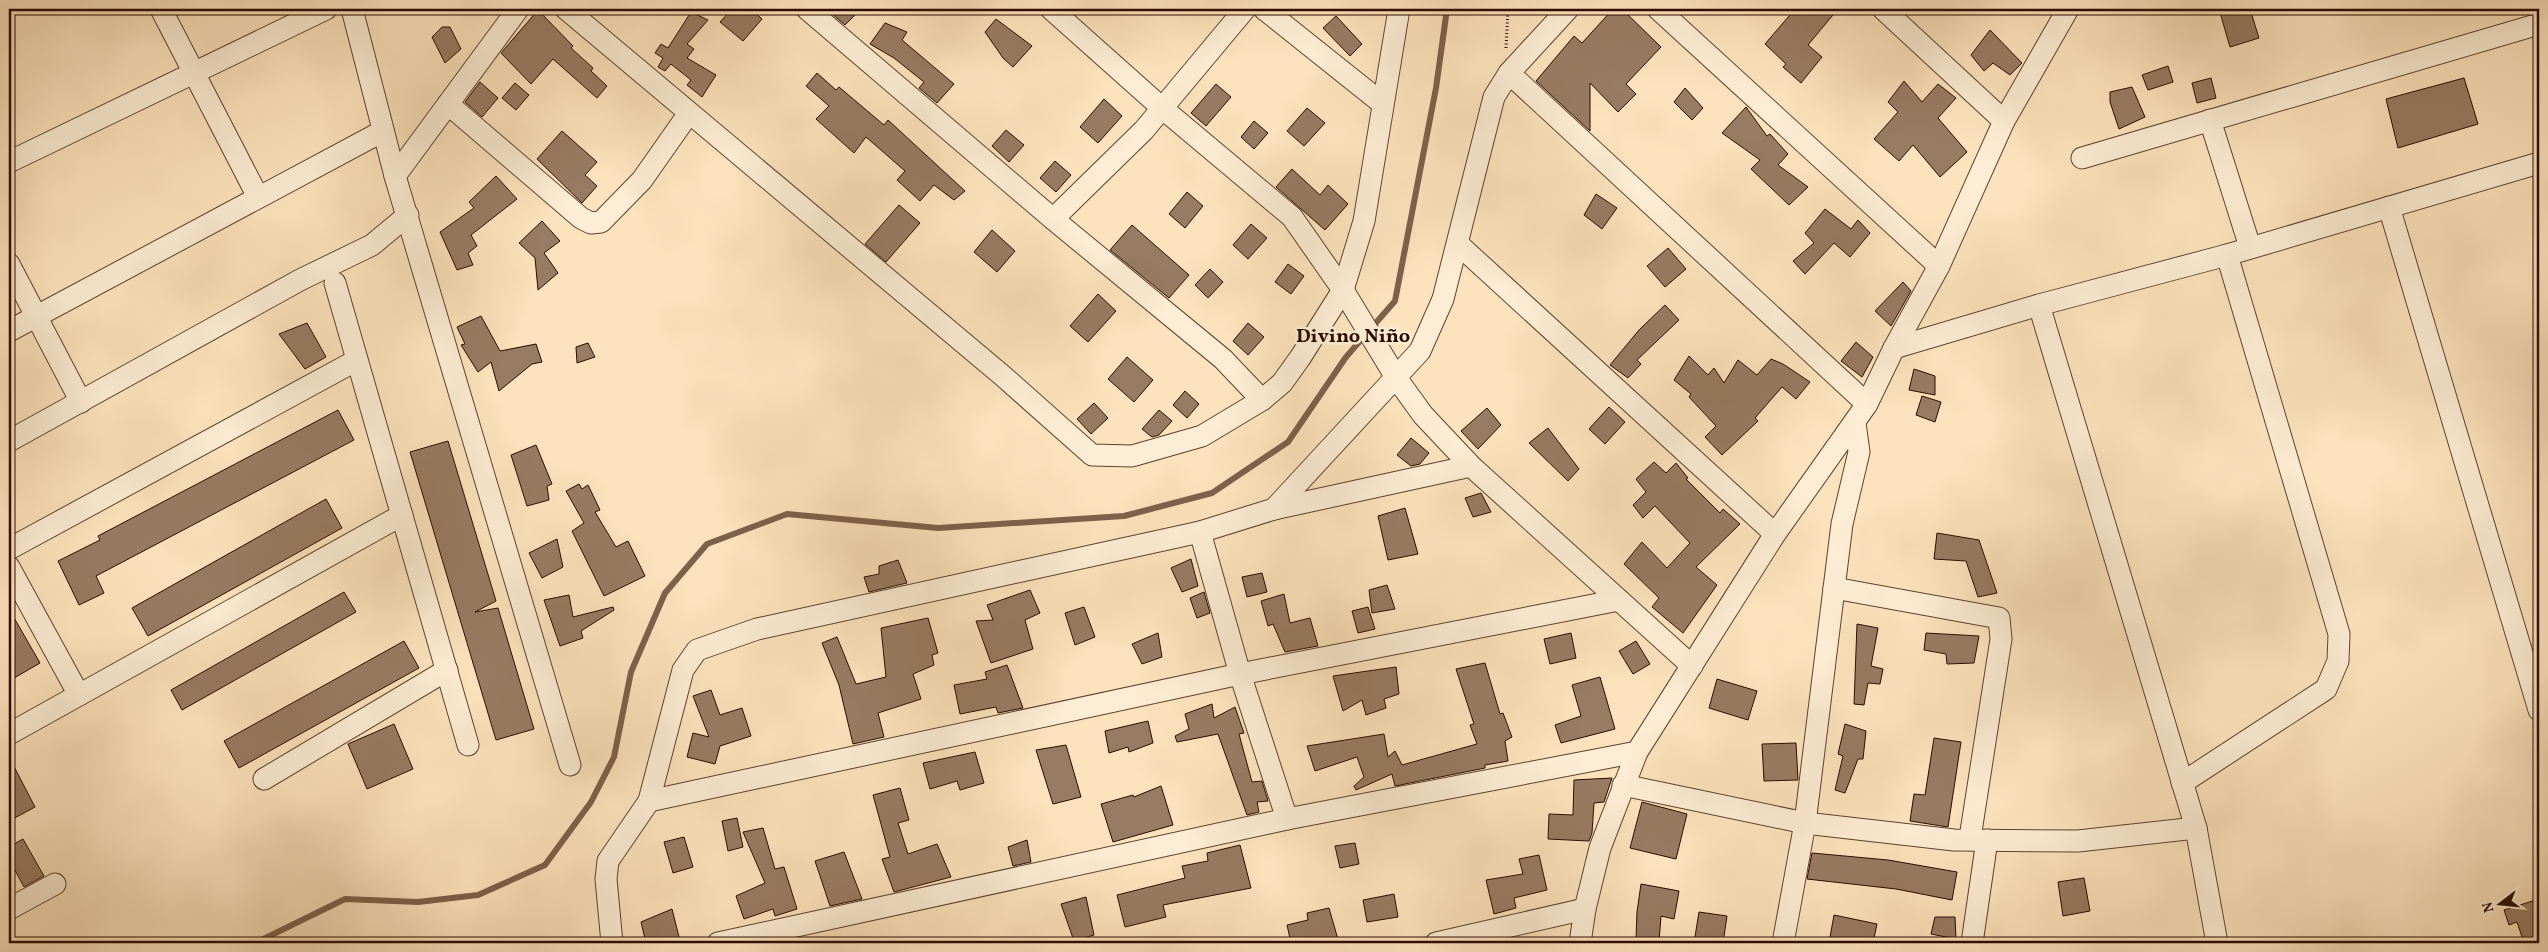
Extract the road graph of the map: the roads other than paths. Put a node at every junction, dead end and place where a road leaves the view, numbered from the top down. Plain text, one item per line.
1 (161, 9) edge
2 (326, 9) edge
3 (352, 9) edge
4 (518, 9) edge
5 (566, 9) edge
6 (807, 9) edge
7 (1051, 9) edge
8 (1245, 9) edge
9 (1264, 9) edge
10 (1399, 9) edge
11 (1568, 9) edge
12 (1658, 9) edge
13 (1883, 9) edge
14 (2068, 9) edge
15 (2539, 24) edge
16 (1509, 73) junction
17 (194, 74) junction
18 (448, 104) junction
19 (1383, 104) junction
20 (1162, 108) junction
21 (689, 113) junction
22 (2210, 120) junction
23 (2004, 121) junction
24 (383, 131) junction
25 (2082, 158) dead end
26 (9, 162) edge
27 (2539, 162) edge
28 (395, 176) junction
29 (258, 197) junction
30 (2389, 207) junction
31 (408, 215) junction
32 (1053, 219) junction
33 (1458, 244) junction
34 (2250, 247) junction
35 (2227, 255) junction
36 (9, 264) edge
37 (1939, 266) junction
38 (335, 283) dead end
39 (1343, 290) junction
40 (2040, 305) junction
41 (36, 318) junction
42 (9, 331) edge
43 (1894, 348) junction
44 (357, 360) junction
45 (1392, 370) junction
46 (1262, 400) junction
47 (81, 402) junction
48 (1867, 404) junction
49 (1855, 423) junction
50 (9, 441) edge
51 (1471, 466) junction
52 (1274, 510) junction
53 (402, 515) junction
54 (1200, 532) junction
55 (1775, 534) junction
56 (9, 549) edge
57 (9, 567) edge
58 (1834, 588) junction
59 (1619, 600) junction
60 (1692, 666) junction
61 (447, 670) junction
62 (1240, 674) junction
63 (79, 695) junction
64 (2539, 710) edge
65 (9, 734) edge
66 (468, 745) dead end
67 (1637, 752) junction
68 (570, 765) dead end
69 (264, 779) dead end
70 (2182, 783) junction
71 (1623, 785) junction
72 (649, 801) junction
73 (1287, 819) junction
74 (1805, 823) junction
75 (2196, 828) junction
76 (1978, 839) junction
77 (55, 884) dead end
78 (9, 909) edge
79 (1584, 909) junction
80 (612, 943) edge
81 (718, 943) edge
82 (1436, 943) edge
83 (1580, 943) edge
84 (1783, 943) edge
85 (1972, 943) edge
86 (2217, 943) edge

1 - 17 street
2 - 17 street
3 - 24 street
4 - 18 street
5 - 21 street
6 - 32 street
7 - 20 street
8 - 20 street
9 - 19 street
10 - 19 street
11 - 16 street
12 - 37 street
13 - 23 street
14 - 23 street
15 - 22 street
16 - 33 street
16 - 48 street
17 - 26 street
17 - 29 street
18 - 21 street
18 - 28 street
19 - 39 street
20 - 32 street
20 - 39 street
21 - 46 street
22 - 25 street
22 - 34 street
23 - 37 street
24 - 28 street
24 - 29 street
27 - 30 street
28 - 31 street
29 - 41 street
30 - 34 street
30 - 64 street
31 - 47 street
31 - 68 street
32 - 46 street
33 - 45 street
33 - 55 street
34 - 35 street
35 - 40 street
35 - 70 street
36 - 41 street
37 - 43 street
38 - 44 street
39 - 45 street
39 - 46 street
40 - 43 street
40 - 70 street
41 - 42 street
41 - 47 street
43 - 48 street
44 - 53 street
44 - 56 street
45 - 51 street
45 - 52 street
47 - 50 street
48 - 49 street
49 - 55 street
49 - 58 street
51 - 52 street
51 - 59 street
52 - 54 street
53 - 61 street
53 - 63 street
54 - 62 street
54 - 72 street
55 - 60 street
57 - 63 street
58 - 74 street
58 - 76 street
59 - 60 street
59 - 62 street
60 - 67 street
61 - 66 street
61 - 69 street
62 - 72 street
62 - 73 street
63 - 65 street
67 - 71 street
67 - 73 street
70 - 75 street
71 - 74 street
71 - 79 street
72 - 80 street
73 - 81 street
74 - 76 street
74 - 84 street
75 - 76 street
75 - 86 street
76 - 85 street
77 - 78 street
79 - 82 street
79 - 83 street

